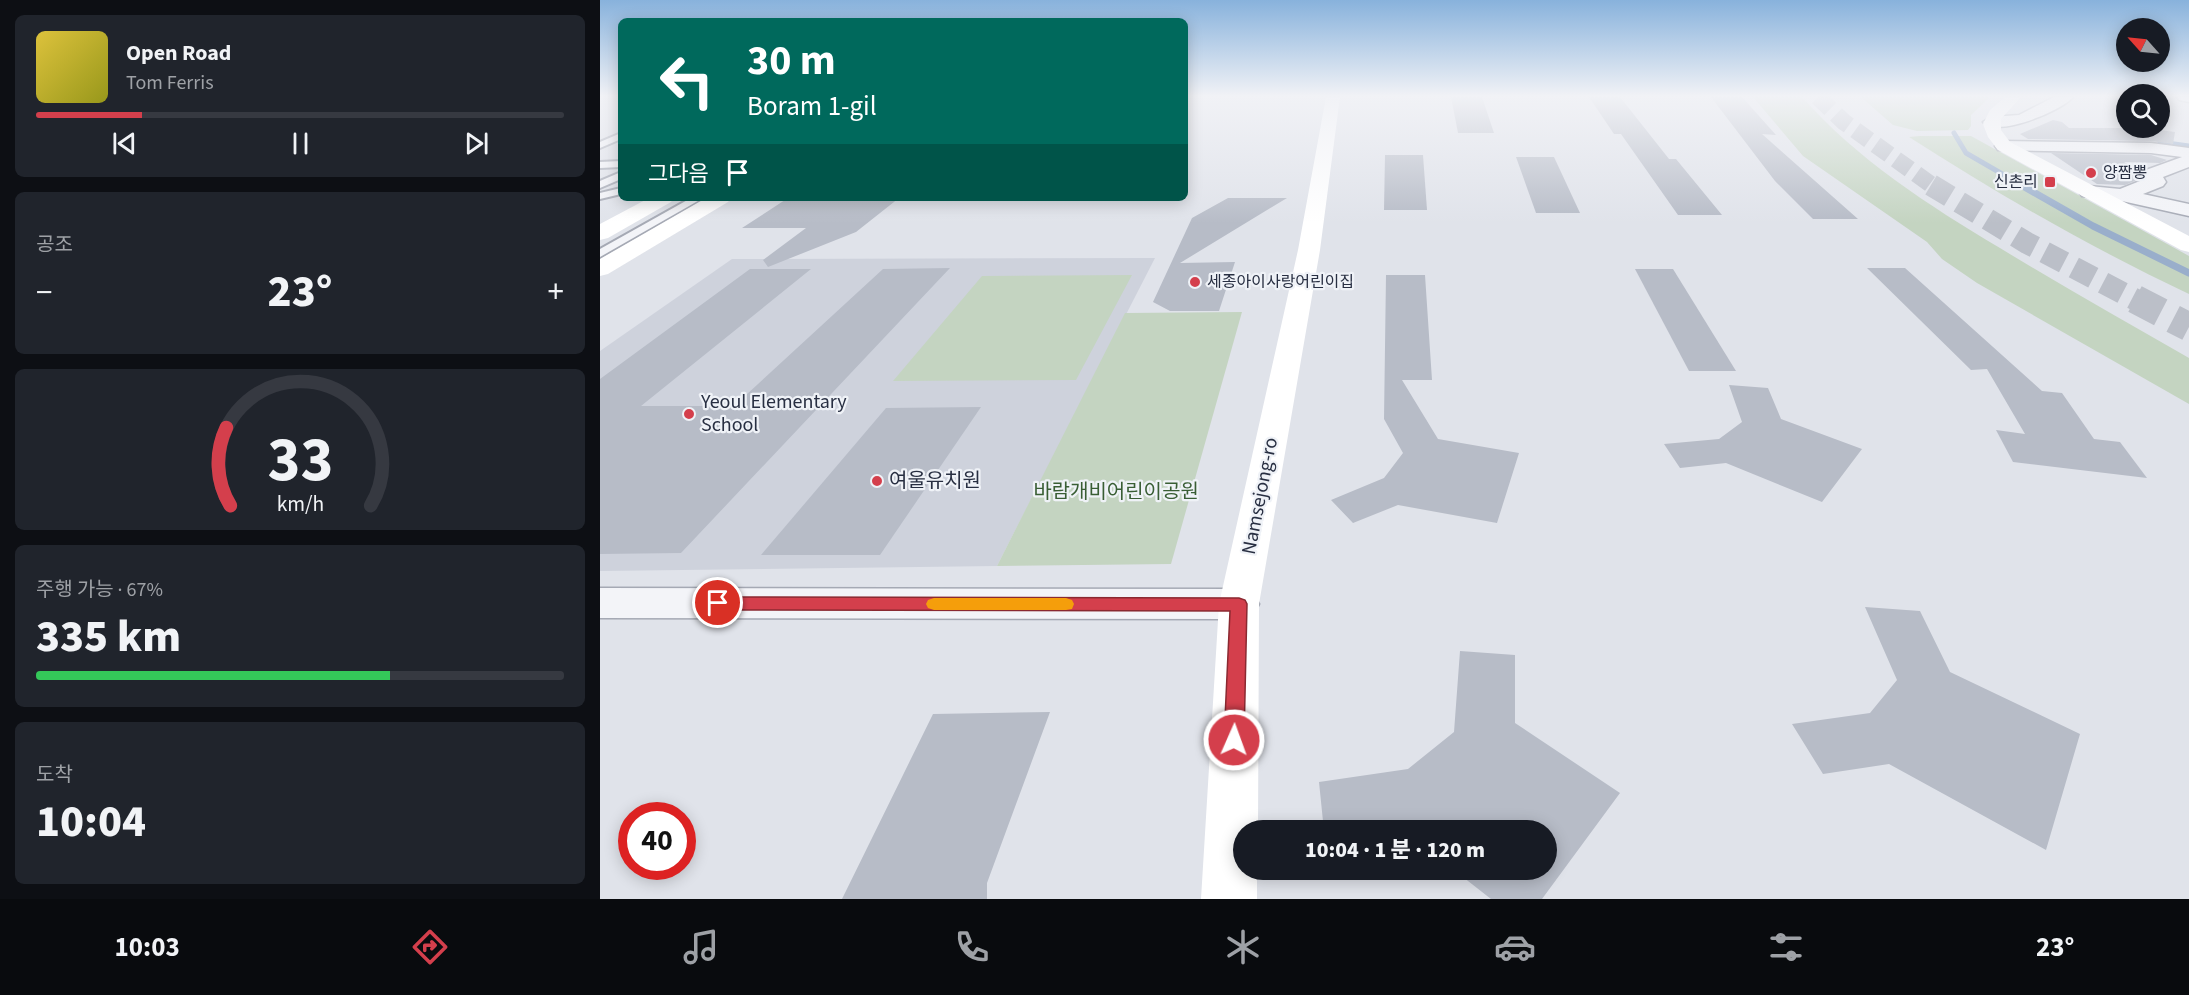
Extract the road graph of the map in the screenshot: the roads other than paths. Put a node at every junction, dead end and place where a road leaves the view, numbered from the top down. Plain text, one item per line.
1 (614, 139) edge
2 (1326, 139) edge
3 (1998, 139) edge
4 (600, 145) edge
5 (2004, 146) junction
6 (2189, 153) edge
7 (2189, 161) edge
8 (618, 164) edge
9 (600, 165) edge
10 (618, 176) edge
11 (603, 182) edge
12 (618, 192) edge
13 (2089, 192) junction
14 (2122, 195) junction
15 (600, 196) edge
16 (659, 201) edge
17 (693, 201) edge
18 (716, 201) edge
19 (2189, 210) edge
20 (600, 233) edge
21 (2189, 245) edge
22 (600, 254) edge
23 (600, 269) edge
24 (600, 603) edge
25 (1239, 604) junction
26 (1229, 899) edge

1 - 4 lane
2 - 25 street, Namsejong-ro
3 - 5 street
5 - 6 street
5 - 13 street
7 - 14 street
8 - 9 lane
10 - 11 lane
12 - 15 lane
13 - 14 street
13 - 21 street
14 - 19 street
16 - 20 street
17 - 22 lane
18 - 23 street
24 - 25 street
25 - 26 street, Namsejong-ro

